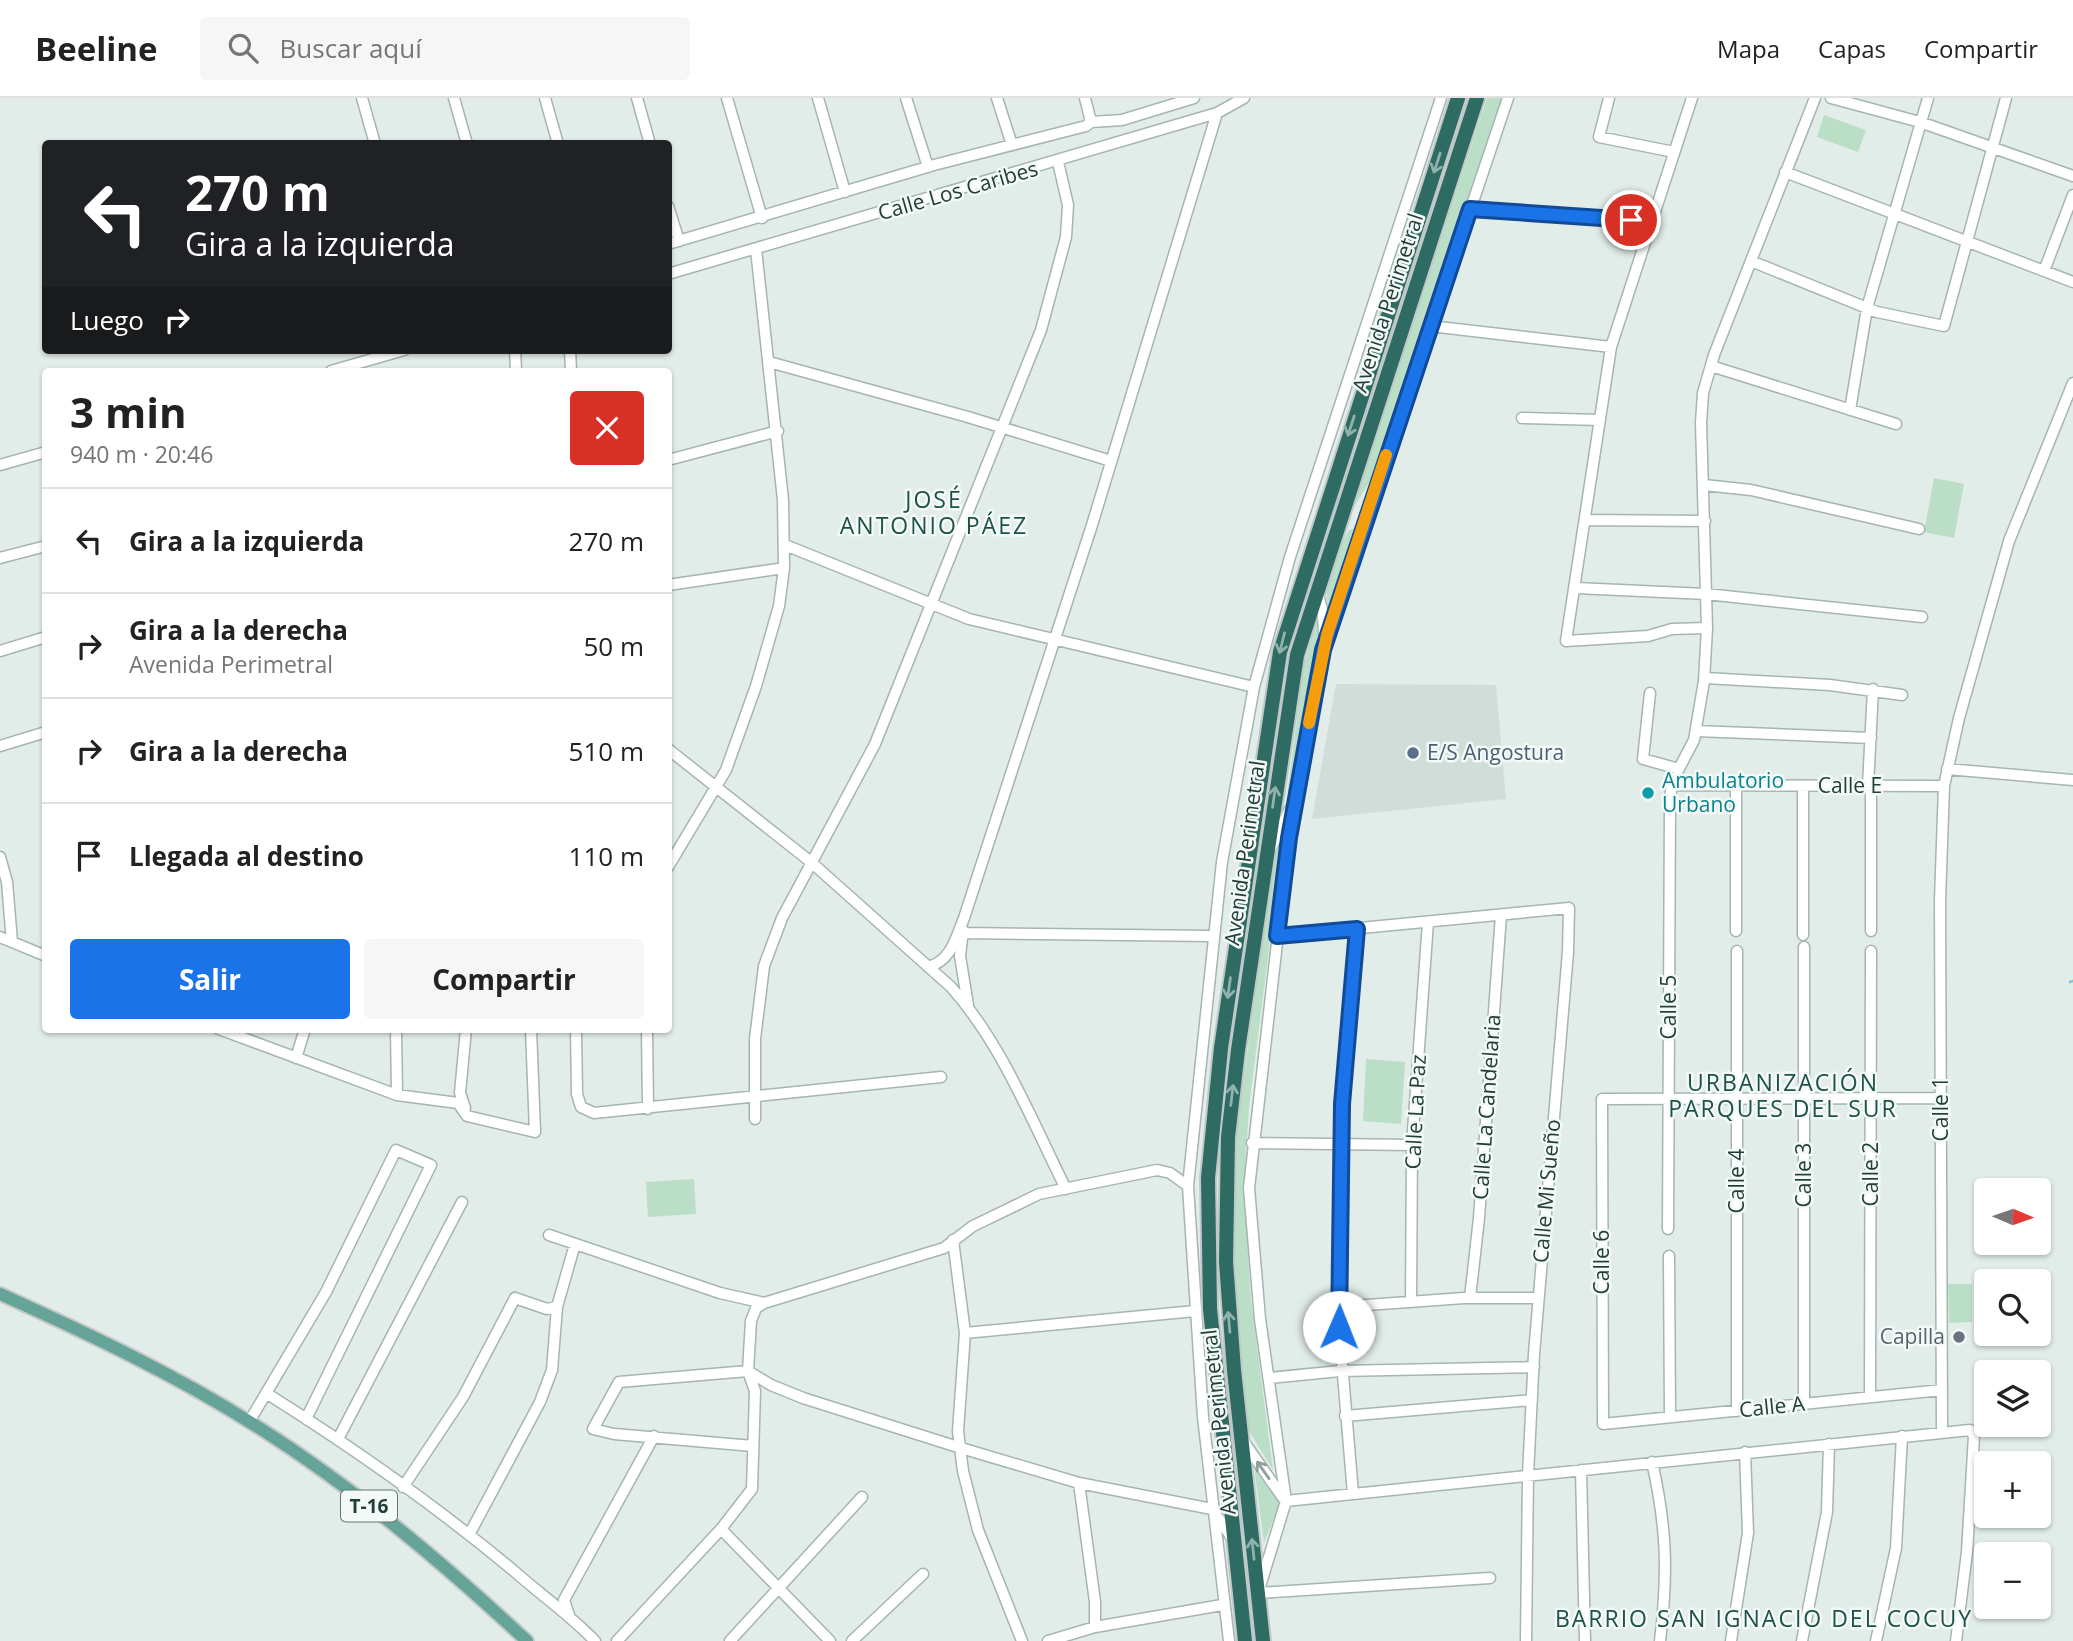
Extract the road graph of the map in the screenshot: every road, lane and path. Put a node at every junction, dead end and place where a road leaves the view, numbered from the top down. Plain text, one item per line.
1 (362, 98) edge
2 (454, 98) edge
3 (545, 98) edge
4 (637, 98) edge
5 (727, 98) edge
6 (818, 98) edge
7 (906, 98) edge
8 (997, 98) edge
9 (1086, 98) edge
10 (1194, 98) edge
11 (1244, 98) edge
12 (1441, 98) edge
13 (1458, 98) edge
14 (1477, 98) edge
15 (1508, 98) edge
16 (1609, 98) edge
17 (1692, 98) edge
18 (1815, 98) edge
19 (1831, 98) edge
20 (1928, 98) edge
21 (2006, 98) edge
22 (1180, 100) edge
23 (1217, 113) junction
24 (1091, 122) junction
25 (1920, 122) junction
26 (374, 140) edge
27 (466, 140) edge
28 (557, 140) edge
29 (649, 140) edge
30 (1012, 145) junction
31 (1993, 147) junction
32 (1674, 152) junction
33 (1058, 162) junction
34 (928, 167) junction
35 (1785, 173) junction
36 (2073, 176) edge
37 (845, 192) junction
38 (2073, 195) edge
39 (1470, 209) junction
40 (1894, 214) junction
41 (762, 218) junction
42 (1651, 222) junction
43 (674, 242) edge
44 (1967, 243) junction
45 (755, 249) junction
46 (1751, 261) junction
47 (2045, 271) junction
48 (672, 273) edge
49 (2073, 282) edge
50 (1867, 308) junction
51 (1430, 326) junction
52 (1611, 346) junction
53 (390, 354) edge
54 (769, 362) junction
55 (1711, 366) junction
56 (341, 368) edge
57 (2073, 383) edge
58 (1850, 410) junction
59 (1522, 418) dead end
60 (1600, 419) junction
61 (1896, 424) dead end
62 (1004, 428) junction
63 (778, 431) junction
64 (42, 453) edge
65 (672, 459) edge
66 (1111, 461) junction
67 (0, 465) edge
68 (1704, 485) junction
69 (1585, 520) junction
70 (1705, 521) junction
71 (1919, 529) dead end
72 (785, 545) junction
73 (42, 547) edge
74 (0, 558) edge
75 (784, 568) junction
76 (672, 584) edge
77 (1317, 588) junction
78 (1576, 588) junction
79 (1706, 594) junction
80 (932, 606) junction
81 (1922, 617) dead end
82 (1707, 628) junction
83 (42, 638) edge
84 (1055, 638) junction
85 (1323, 650) junction
86 (0, 651) edge
87 (1704, 678) junction
88 (1254, 687) junction
89 (1873, 690) junction
90 (1650, 693) dead end
91 (1902, 695) dead end
92 (1696, 731) junction
93 (42, 733) edge
94 (1871, 738) junction
95 (0, 746) edge
96 (672, 751) edge
97 (1679, 769) junction
98 (1947, 769) junction
99 (2073, 780) edge
100 (1671, 785) junction
101 (1736, 785) junction
102 (1803, 786) junction
103 (1869, 786) junction
104 (1944, 786) junction
105 (717, 789) junction
106 (1297, 793) junction
107 (0, 857) edge
108 (672, 861) edge
109 (811, 862) junction
110 (1264, 866) junction
111 (1501, 915) junction
112 (964, 918) junction
113 (1428, 922) junction
114 (1357, 929) junction
115 (1736, 931) dead end
116 (1871, 931) dead end
117 (963, 933) junction
118 (1804, 935) dead end
119 (1212, 936) junction
120 (1277, 936) junction
121 (0, 937) edge
122 (12, 942) junction
123 (1804, 947) dead end
124 (1737, 951) dead end
125 (1871, 951) dead end
126 (42, 954) edge
127 (928, 967) junction
128 (968, 1006) junction
129 (304, 1033) edge
130 (396, 1033) edge
131 (466, 1033) edge
132 (531, 1033) edge
133 (576, 1033) edge
134 (647, 1033) edge
135 (243, 1034) edge
136 (296, 1058) junction
137 (941, 1077) dead end
138 (397, 1095) junction
139 (756, 1097) junction
140 (1941, 1098) junction
141 (1804, 1099) junction
142 (1871, 1099) junction
143 (1669, 1100) junction
144 (1737, 1100) junction
145 (648, 1109) junction
146 (467, 1116) junction
147 (755, 1119) dead end
148 (1252, 1143) junction
149 (1341, 1144) junction
150 (1412, 1145) junction
151 (1188, 1186) junction
152 (1066, 1189) junction
153 (462, 1202) dead end
154 (1668, 1229) dead end
155 (549, 1235) dead end
156 (953, 1241) junction
157 (575, 1244) junction
158 (1668, 1255) dead end
159 (0, 1294) edge
160 (1469, 1298) junction
161 (1538, 1298) junction
162 (1410, 1302) junction
163 (764, 1303) junction
164 (557, 1307) junction
165 (1339, 1307) junction
166 (1195, 1311) junction
167 (965, 1333) junction
168 (1534, 1367) junction
169 (748, 1371) junction
170 (1340, 1371) junction
171 (1269, 1378) junction
172 (1942, 1390) junction
173 (265, 1393) junction
174 (1870, 1397) junction
175 (1532, 1400) junction
176 (1804, 1404) junction
177 (1737, 1411) junction
178 (1345, 1416) junction
179 (1670, 1418) junction
180 (306, 1419) junction
181 (249, 1422) junction
182 (1603, 1424) joint
183 (1942, 1432) junction
184 (654, 1436) junction
185 (1902, 1436) junction
186 (1241, 1438) junction
187 (338, 1439) junction
188 (1829, 1444) junction
189 (752, 1446) junction
190 (961, 1448) junction
191 (1745, 1452) junction
192 (1652, 1462) junction
193 (1581, 1470) junction
194 (1528, 1475) junction
195 (1079, 1483) junction
196 (403, 1487) junction
197 (1353, 1494) junction
198 (862, 1497) dead end
199 (1286, 1501) junction
200 (1212, 1509) junction
201 (721, 1529) junction
202 (470, 1533) junction
203 (1234, 1541) junction
204 (923, 1574) dead end
205 (1490, 1578) dead end
206 (779, 1591) junction
207 (1258, 1593) junction
208 (1223, 1605) junction
209 (569, 1615) junction
210 (1095, 1626) junction
211 (527, 1641) edge
212 (595, 1641) edge
213 (617, 1641) edge
214 (730, 1641) edge
215 (830, 1641) edge
216 (852, 1641) edge
217 (1022, 1641) edge
218 (1048, 1641) edge
219 (1229, 1641) edge
220 (1245, 1641) edge
221 (1263, 1641) edge
222 (1526, 1641) edge
223 (1585, 1641) edge
224 (1660, 1641) edge
225 (1731, 1641) edge
226 (1802, 1641) edge
227 (1875, 1641) edge
228 (1956, 1641) edge

1 - 26 street
2 - 27 street
3 - 28 street
4 - 29 street
5 - 41 street
6 - 37 street
7 - 34 street
8 - 30 street
9 - 24 street
10 - 22 street
11 - 23 street, Calle Los Caribes
12 - 88 street
13 -> 203 highway, Avenida Perimetral
14 - 77 highway, Avenida Perimetral
15 - 39 street, Avenida Perimetral
16 - 32 street
17 - 32 street
18 - 35 street
19 - 25 street
20 - 25 street
21 - 31 street
22 - 24 street
23 - 33 street, Calle Los Caribes
23 - 66 street
24 - 30 street
25 - 31 street
25 - 40 street
30 - 34 street
31 - 36 street
31 - 44 street
32 - 42 street
33 - 45 street, Calle Los Caribes
33 - 62 street
34 - 37 street
35 - 40 street
35 - 46 street
37 - 41 street
38 - 47 street
39 - 42 street
39 - 51 street, Avenida Perimetral
40 - 44 street
40 - 50 street
41 - 43 street
42 - 52 street
44 - 47 street
44 - 50 street
45 - 48 street, Calle Los Caribes
45 - 54 street
46 - 50 street
46 - 55 street
47 - 49 street
50 - 58 street
51 - 52 street
51 - 85 street, Avenida Perimetral
52 - 60 street
53 - 56 street
54 - 62 street
54 - 63 street
55 - 58 street
55 - 68 street
57 - 98 street, Calle 1
58 - 61 street
59 - 60 street
60 - 69 street
62 - 66 street
62 - 80 street
63 - 65 street
63 - 72 street
64 - 67 street
66 - 84 street
68 - 70 street
68 - 71 street
69 - 70 street
69 - 78 street
70 - 79 street
72 - 75 street
72 - 80 street
73 - 74 street
75 - 76 street
75 - 105 street
77 - 85 street
110 -> 77 highway, Avenida Perimetral
78 - 79 street
78 - 82 street
79 - 81 street
79 - 82 street
80 - 84 street
80 - 109 street
82 - 87 street
83 - 86 street
84 - 88 street
84 - 112 street
85 - 106 street, Avenida Perimetral
87 - 89 street
87 - 92 street
88 - 119 street
89 - 91 street
89 - 94 street
90 - 97 street
92 - 94 street
92 - 97 street
93 - 95 street
94 - 103 street
96 - 105 street
97 - 100 street
98 - 99 street
98 - 104 street, Calle 1
100 - 101 street, Calle E
100 - 143 street, Calle 5
101 - 102 street, Calle E
101 - 115 street
102 - 103 street, Calle E
102 - 118 street
103 - 104 street, Calle E
103 - 116 street
104 - 140 street, Calle 1
105 - 108 street
105 - 109 street
106 - 110 street
106 - 120 street, Avenida Perimetral
107 - 122 street
109 - 127 street
109 - 139 street
186 -> 110 highway, Avenida Perimetral
111 - 113 street
111 - 160 street, Calle La Candelaria
111 - 161 street, Calle Mi Sueño
112 - 117 street
112 - 127 street
113 - 114 street
113 - 150 street, Calle La Paz
114 - 120 street
114 - 149 street
117 - 119 street
117 - 128 street
119 - 151 street
120 - 148 street, Avenida Perimetral
121 - 122 street
122 - 126 street
123 - 141 street, Calle 3
124 - 144 street, Calle 4
125 - 142 street, Calle 2
127 - 128 street
128 - 152 street
129 - 136 street
130 - 138 street
131 - 146 street
132 - 146 street
133 - 145 street
134 - 145 street
135 - 136 street
136 - 138 street
137 - 139 street
138 - 146 street
139 - 145 street
139 - 147 street
140 - 142 street
140 - 172 street, Calle 1
141 - 142 street
141 - 144 street
141 - 176 street, Calle 3
142 - 174 street, Calle 2
143 - 144 street
143 - 154 street, Calle 5
143 - 182 street, Calle 6
144 - 177 street, Calle 4
148 - 149 street
148 - 171 street, Avenida Perimetral
149 - 150 street
149 - 165 street
150 - 162 street, Calle La Paz
151 - 152 street
151 - 166 street
152 - 156 street
153 - 187 street
155 - 157 street
156 - 163 street
156 - 167 street
157 - 163 street
157 - 164 street
158 - 179 street
159 - 181 main road, T-16
160 - 161 street
160 - 162 street
161 - 168 street, Calle Mi Sueño
162 - 165 street
163 - 169 street
164 - 196 street
164 - 202 street
165 - 170 street
166 - 167 street
166 - 200 street
167 - 190 street
168 - 170 street
168 - 175 street, Calle Mi Sueño
169 - 184 street
169 - 189 street
169 - 190 street
170 - 171 street
170 - 178 street
171 - 199 street, Avenida Perimetral
172 - 174 street, Calle A
172 - 183 street, Calle 1
173 - 180 street
173 - 180 street
173 - 181 street
174 - 176 street, Calle A
175 - 178 street
175 - 194 street, Calle Mi Sueño
176 - 177 street, Calle A
177 - 179 street, Calle A
178 - 197 street
179 - 182 street, Calle A
180 - 187 street
181 - 211 main road, T-16
183 - 185 street
183 - 228 street
184 - 189 street
184 - 209 street
185 - 188 street
185 - 227 street
199 -> 186 street
207 -> 186 highway, Avenida Perimetral
187 - 196 street
188 - 191 street
188 - 226 street
189 - 201 street
190 - 195 street
190 - 217 street
191 - 192 street
191 - 225 street
192 - 193 street
192 - 224 street
193 - 194 street
193 - 223 street
194 - 197 street
194 - 222 street, Calle Mi Sueño
195 - 200 street
195 - 210 street
196 - 202 street
197 - 199 street
198 - 206 street
199 - 207 street
200 - 203 street
200 - 208 street
201 - 206 street
201 - 213 street
202 - 209 street
203 - 220 highway, Avenida Perimetral
204 - 216 street
205 - 207 street
206 - 214 street
206 - 215 street
207 - 221 highway, Avenida Perimetral
208 - 210 street
208 - 219 street
209 - 212 street
210 - 218 street

